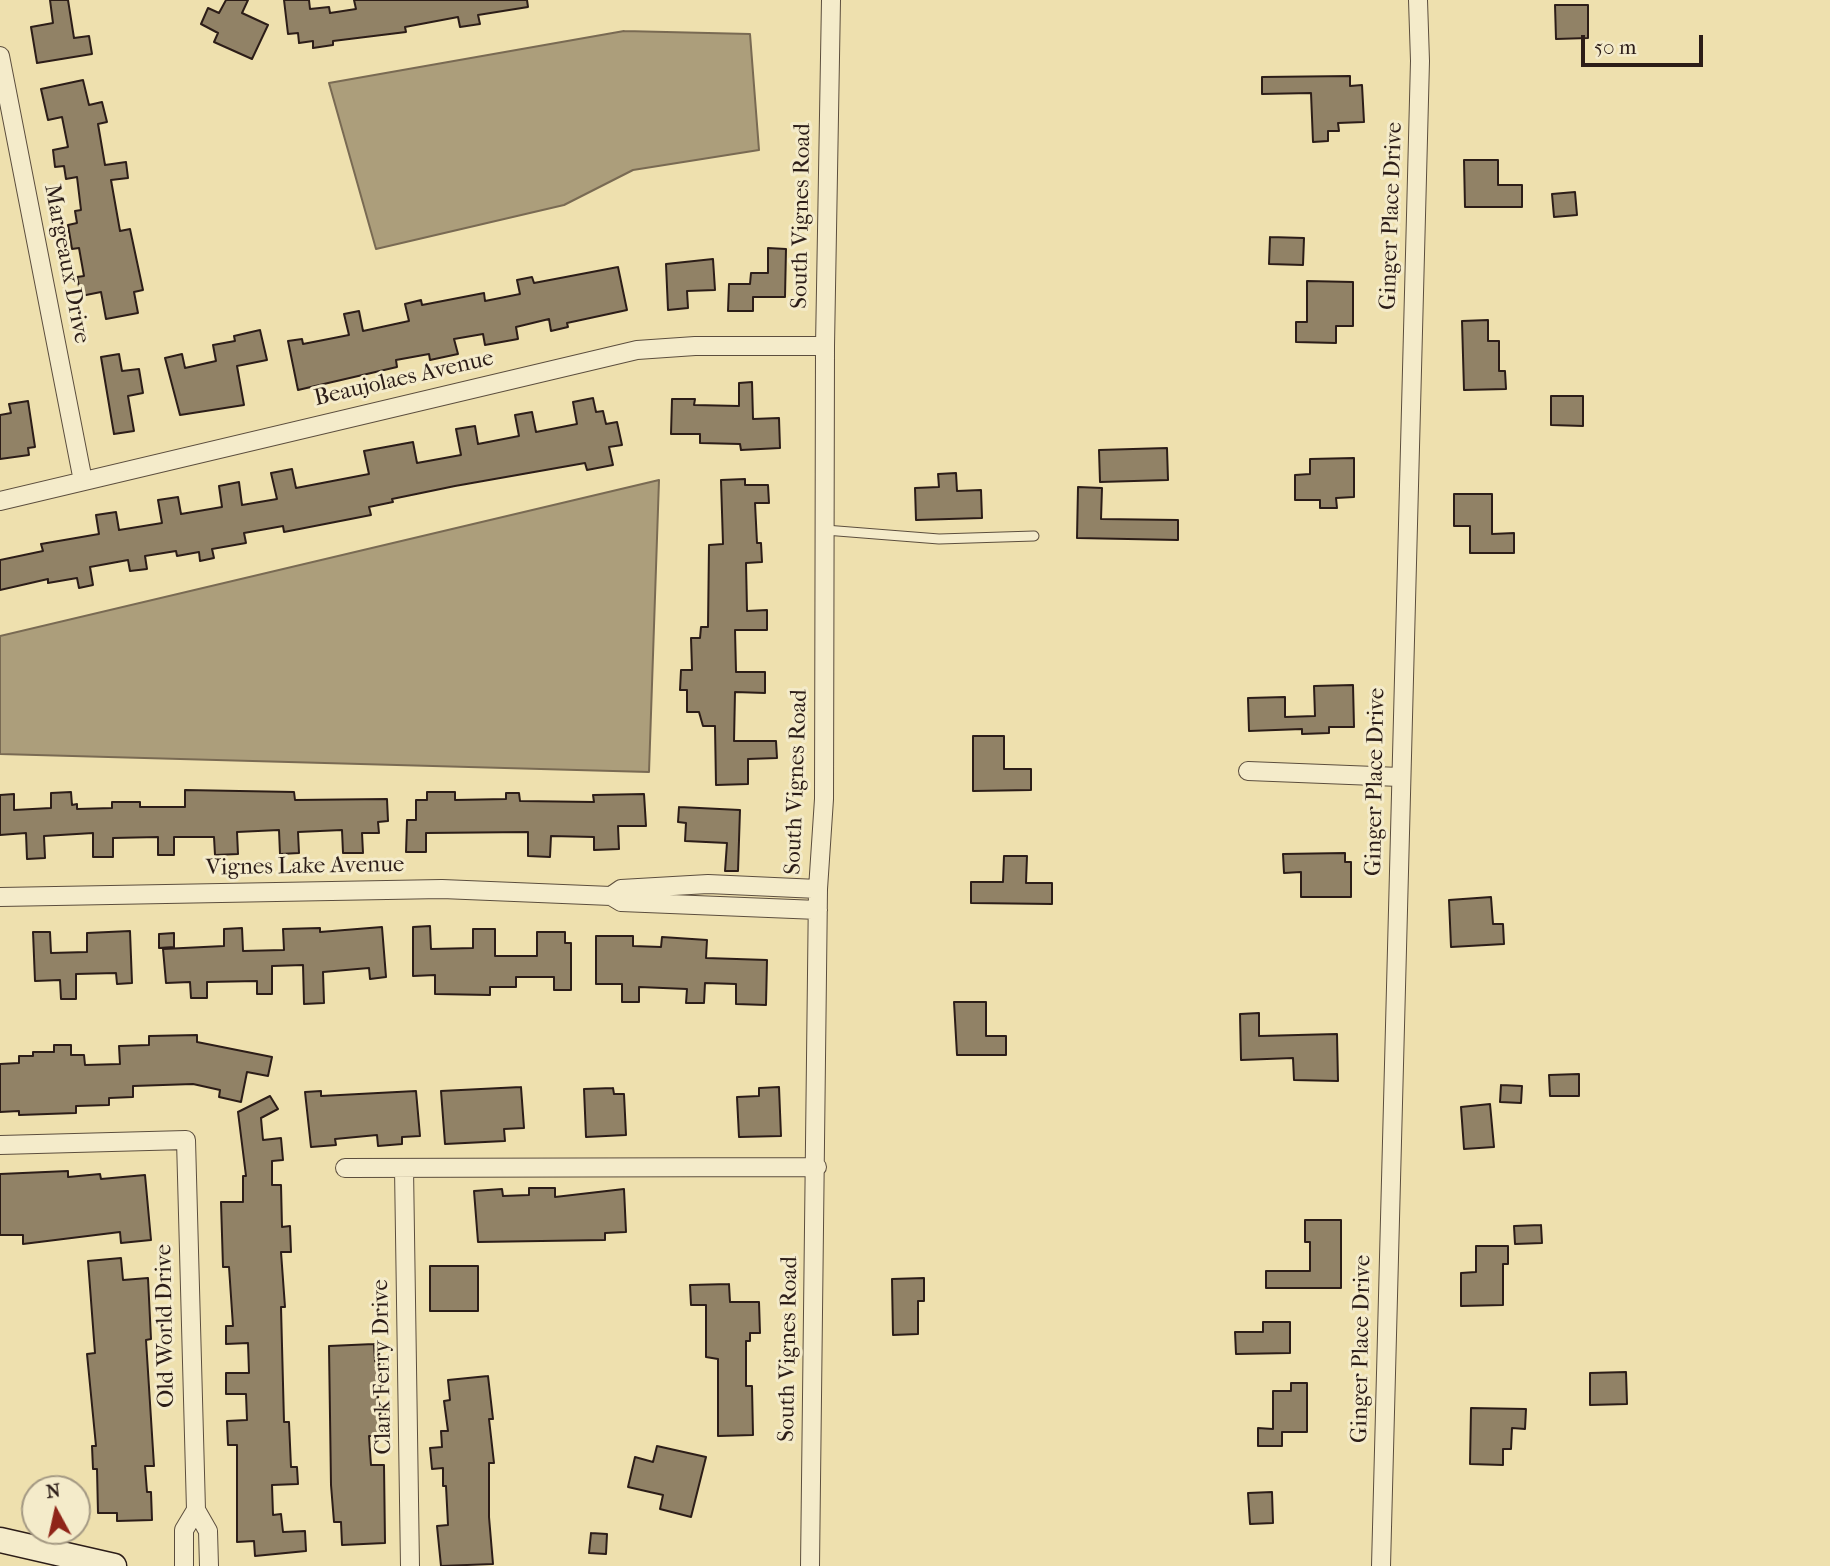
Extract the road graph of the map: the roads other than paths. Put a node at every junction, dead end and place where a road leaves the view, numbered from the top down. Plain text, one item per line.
1 (831, 0) edge
2 (1418, 0) edge
3 (0, 56) edge
4 (825, 346) junction
5 (83, 481) junction
6 (0, 501) edge
7 (825, 530) junction
8 (1034, 536) dead end
9 (1248, 771) dead end
10 (1400, 777) junction
11 (818, 889) junction
12 (611, 896) junction
13 (0, 897) edge
14 (818, 909) junction
15 (0, 1145) edge
16 (817, 1167) junction
17 (345, 1168) dead end
18 (404, 1168) junction
19 (195, 1510) junction
20 (0, 1540) edge
21 (114, 1566) edge
22 (184, 1566) edge
23 (209, 1566) edge
24 (410, 1566) edge
25 (810, 1566) edge
26 (1381, 1566) edge

1 - 4 street, South Vignes Road
2 - 10 street, Ginger Place Drive
3 - 5 street, Margeaux Drive
4 - 5 street, Beaujolaes Avenue
4 - 7 street, South Vignes Road
5 - 6 street, Beaujolaes Avenue
7 - 8 lane
7 - 11 street, South Vignes Road
9 - 10 street
10 - 26 street, Ginger Place Drive
11 - 12 street, Vignes Lake Avenue
11 - 14 street, South Vignes Road
12 - 13 street, Vignes Lake Avenue
12 - 14 street, Vignes Lake Avenue
14 - 16 street, South Vignes Road
15 - 19 street, Old World Drive
16 - 18 street
16 - 25 street, South Vignes Road
17 - 18 street
18 - 24 street, Clark Ferry Drive
19 - 22 street, Old World Drive
19 - 23 street, Old World Drive
20 - 21 street

